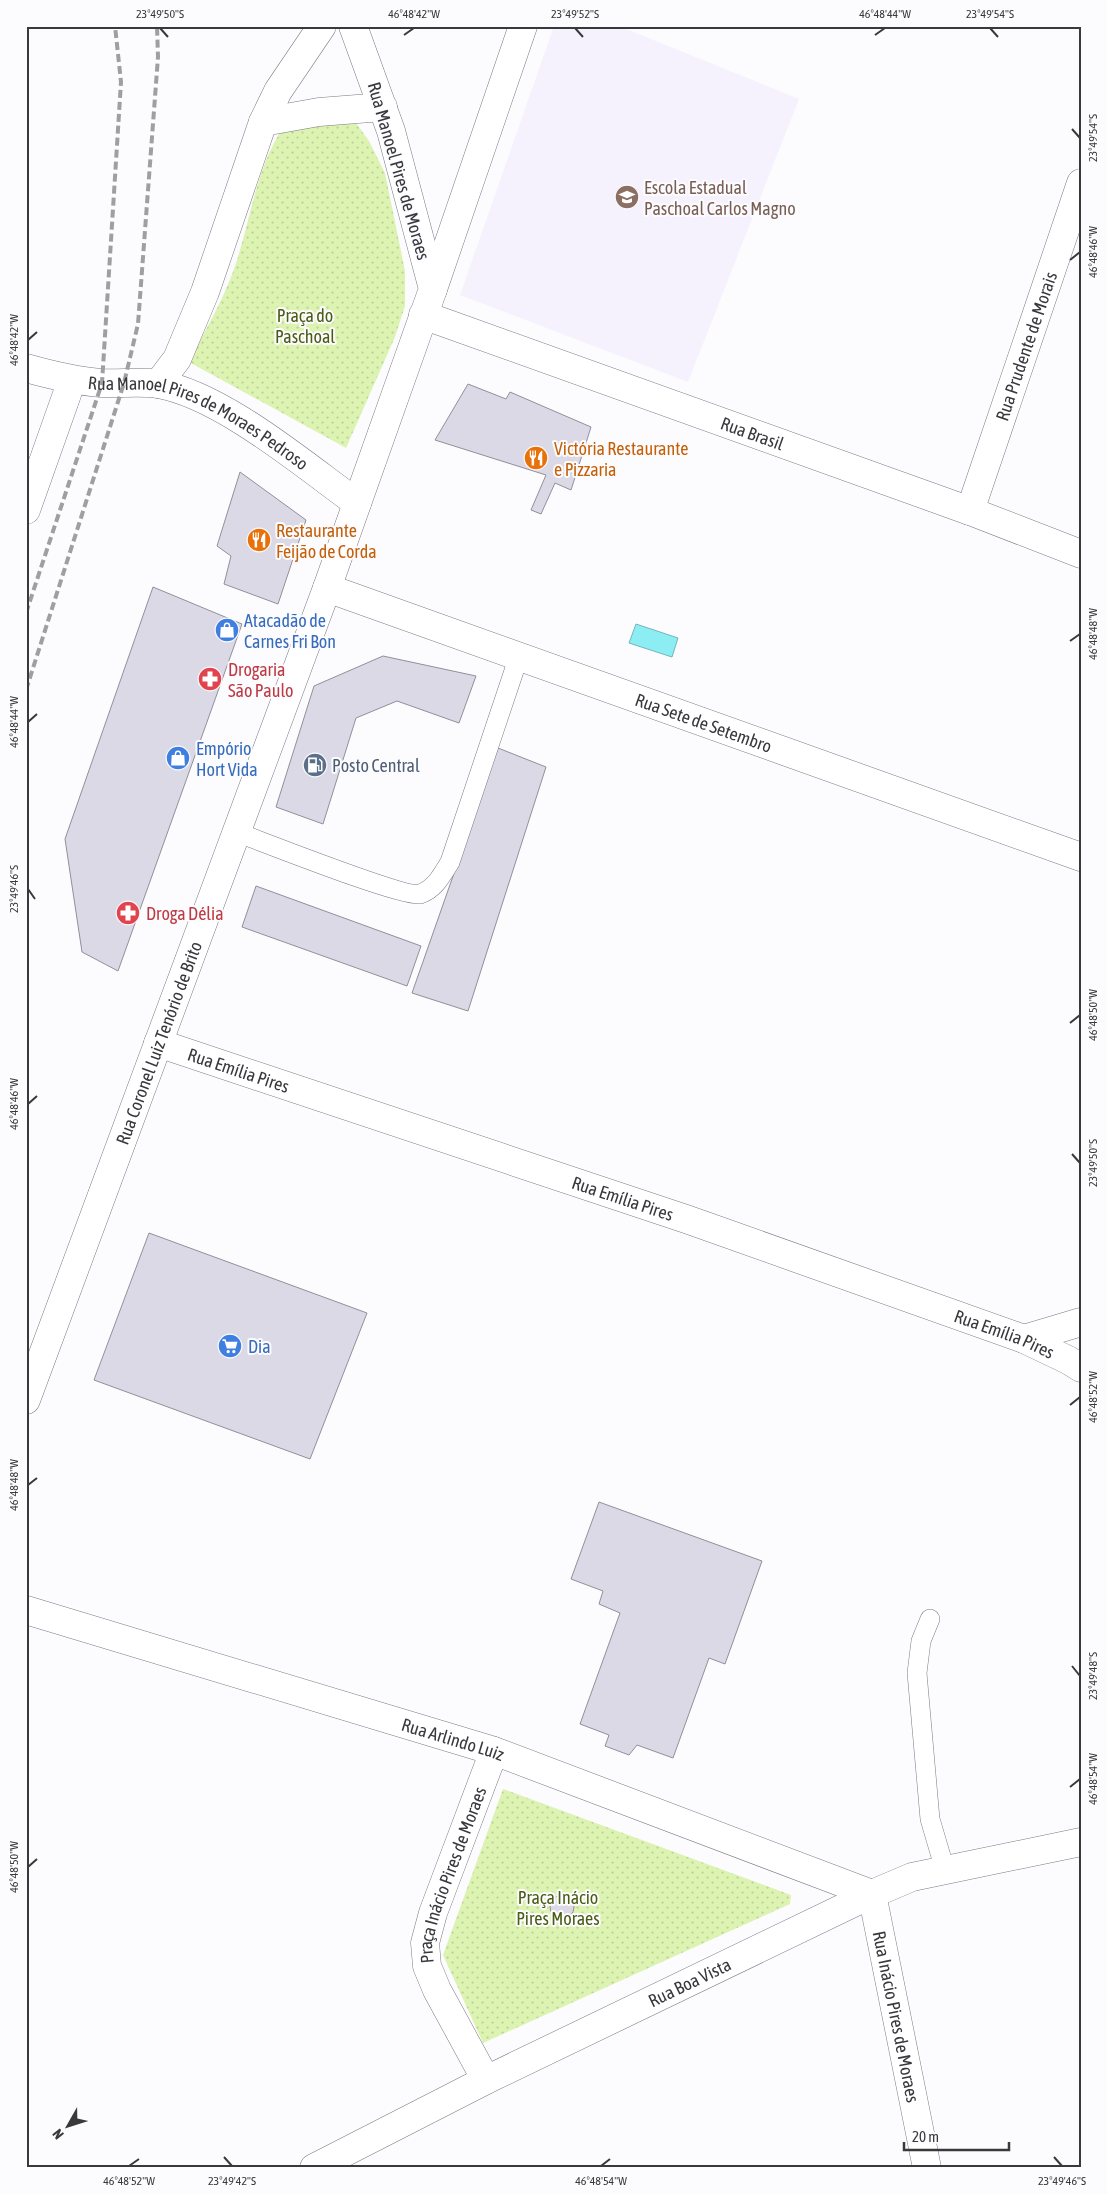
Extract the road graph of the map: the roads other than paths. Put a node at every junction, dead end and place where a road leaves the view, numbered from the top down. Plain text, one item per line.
1 (322, 26) edge
2 (353, 26) edge
3 (522, 26) edge
4 (383, 107) junction
5 (264, 122) junction
6 (1081, 183) edge
7 (433, 288) junction
8 (423, 315) junction
9 (26, 368) edge
10 (72, 380) junction
11 (158, 384) junction
12 (357, 503) junction
13 (26, 510) edge
14 (970, 511) junction
15 (1081, 554) edge
16 (327, 588) junction
17 (519, 656) junction
18 (236, 832) junction
19 (1081, 858) edge
20 (158, 1043) junction
21 (1081, 1322) edge
22 (1024, 1339) junction
23 (1081, 1368) edge
24 (26, 1400) edge
25 (26, 1610) edge
26 (930, 1620) dead end
27 (494, 1751) junction
28 (1081, 1842) edge
29 (945, 1870) junction
30 (872, 1894) junction
31 (486, 2080) junction
32 (314, 2168) edge
33 (927, 2168) edge

1 - 5 street
2 - 4 street, Rua Manoel Pires de Moraes
3 - 7 street, Rua Coronel Luiz Tenório de Brito
4 - 5 street
4 - 7 street, Rua Manoel Pires de Moraes
5 - 11 street
6 - 14 street, Rua Prudente de Morais
7 - 8 street, Rua Coronel Luiz Tenório de Brito
8 - 12 street, Rua Coronel Luiz Tenório de Brito
8 - 14 street, Rua Brasil
9 - 10 street, Rua Manoel Pires de Moraes Pedroso
10 - 11 street, Rua Manoel Pires de Moraes Pedroso
10 - 13 street
11 - 12 street, Rua Manoel Pires de Moraes Pedroso
12 - 16 street, Rua Coronel Luiz Tenório de Brito
14 - 15 street, Rua Brasil
16 - 17 street, Rua Sete de Setembro
16 - 18 street, Rua Coronel Luiz Tenório de Brito
17 - 18 lane
17 - 19 street, Rua Sete de Setembro
18 - 20 street, Rua Coronel Luiz Tenório de Brito
20 - 22 street, Rua Emília Pires
20 - 24 street, Rua Coronel Luiz Tenório de Brito
21 - 22 street
22 - 23 street, Rua Emília Pires
25 - 27 street, Rua Arlindo Luiz
26 - 29 lane
27 - 30 street, Rua Arlindo Luiz
27 - 31 street, Praça Inácio Pires de Moraes
28 - 29 street, Rua Boa Vista
29 - 30 street, Rua Boa Vista
30 - 31 street, Rua Boa Vista
30 - 33 street, Rua Inácio Pires de Moraes
31 - 32 street, Rua Boa Vista

